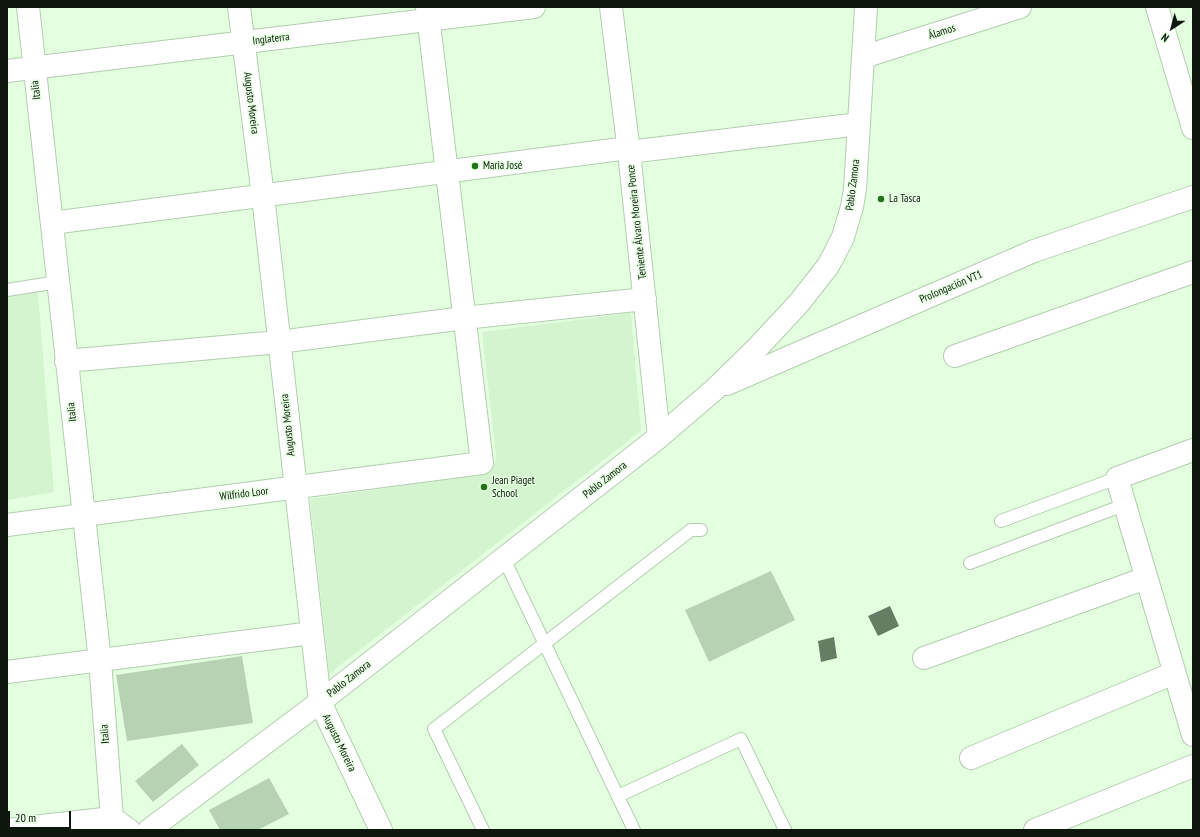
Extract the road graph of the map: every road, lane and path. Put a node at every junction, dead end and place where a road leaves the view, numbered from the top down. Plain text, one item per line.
1 (28, 7) edge
2 (239, 7) edge
3 (534, 7) edge
4 (611, 7) edge
5 (866, 7) edge
6 (1020, 7) edge
7 (1157, 7) edge
8 (428, 13) edge
9 (243, 42) junction
10 (863, 57) junction
11 (34, 68) junction
12 (7, 71) edge
13 (859, 124) junction
14 (1193, 128) edge
15 (629, 150) junction
16 (448, 172) junction
17 (263, 196) junction
18 (1193, 198) edge
19 (52, 223) junction
20 (1193, 272) edge
21 (58, 282) junction
22 (7, 290) edge
23 (645, 299) junction
24 (464, 318) junction
25 (279, 342) junction
26 (955, 356) dead end
27 (66, 361) junction
28 (714, 390) junction
29 (660, 437) junction
30 (1193, 450) edge
31 (1116, 478) junction
32 (295, 487) junction
33 (1124, 505) junction
34 (84, 515) junction
35 (1001, 521) dead end
36 (7, 524) edge
37 (701, 530) dead end
38 (504, 559) junction
39 (970, 563) dead end
40 (1146, 578) junction
41 (312, 634) junction
42 (544, 643) junction
43 (924, 658) dead end
44 (100, 661) junction
45 (7, 672) edge
46 (1174, 673) junction
47 (320, 702) junction
48 (1193, 735) edge
49 (971, 758) dead end
50 (1193, 766) edge
51 (618, 796) junction
52 (112, 818) junction
53 (7, 830) edge
54 (129, 830) edge
55 (150, 830) edge
56 (381, 830) edge
57 (483, 830) edge
58 (634, 830) edge
59 (785, 830) edge
60 (1035, 830) edge

1 - 11 street, Italia
2 - 9 street, Augusto Moreira
3 - 8 street, Inglaterra
4 - 15 street, Teniente Álvaro Moreira Ponce
5 - 10 street, Pablo Zamora
6 - 10 street, Álamos
7 - 14 street
8 - 9 street, Inglaterra
8 - 16 street
9 - 11 street, Inglaterra
9 - 17 street, Augusto Moreira
10 - 13 street, Pablo Zamora
11 - 12 street, Inglaterra
11 - 19 street, Italia
13 - 15 street
13 - 28 street, Pablo Zamora
15 - 16 street
15 - 23 street, Teniente Álvaro Moreira Ponce
16 - 17 street
16 - 24 street
17 - 19 street
17 - 25 street, Augusto Moreira
18 - 28 street, Prolongación VT1
19 - 21 street, Italia
20 - 26 street
21 - 22 lane
21 - 27 street, Italia
23 - 24 street
23 - 29 street, Teniente Álvaro Moreira Ponce
24 - 25 street
24 - 32 street, Wilfrido Loor
25 - 27 street
25 - 32 street, Augusto Moreira
27 - 34 street, Italia
28 - 29 street, Pablo Zamora
29 - 38 street, Pablo Zamora
30 - 31 street
31 - 33 street
31 - 35 lane
32 - 34 street, Wilfrido Loor
32 - 41 street, Augusto Moreira
33 - 39 lane
33 - 40 street
34 - 36 street, Wilfrido Loor
34 - 44 street, Italia
37 - 42 lane
38 - 42 lane
38 - 47 street, Pablo Zamora
40 - 43 street
40 - 46 street
41 - 44 street
41 - 47 street, Augusto Moreira
42 - 51 lane
42 - 57 lane
44 - 45 street
44 - 52 street, Italia
46 - 48 street
46 - 49 street
47 - 55 street, Pablo Zamora
47 - 56 street, Augusto Moreira
50 - 60 street
51 - 58 lane
51 - 59 lane
52 - 53 street
52 - 54 street

